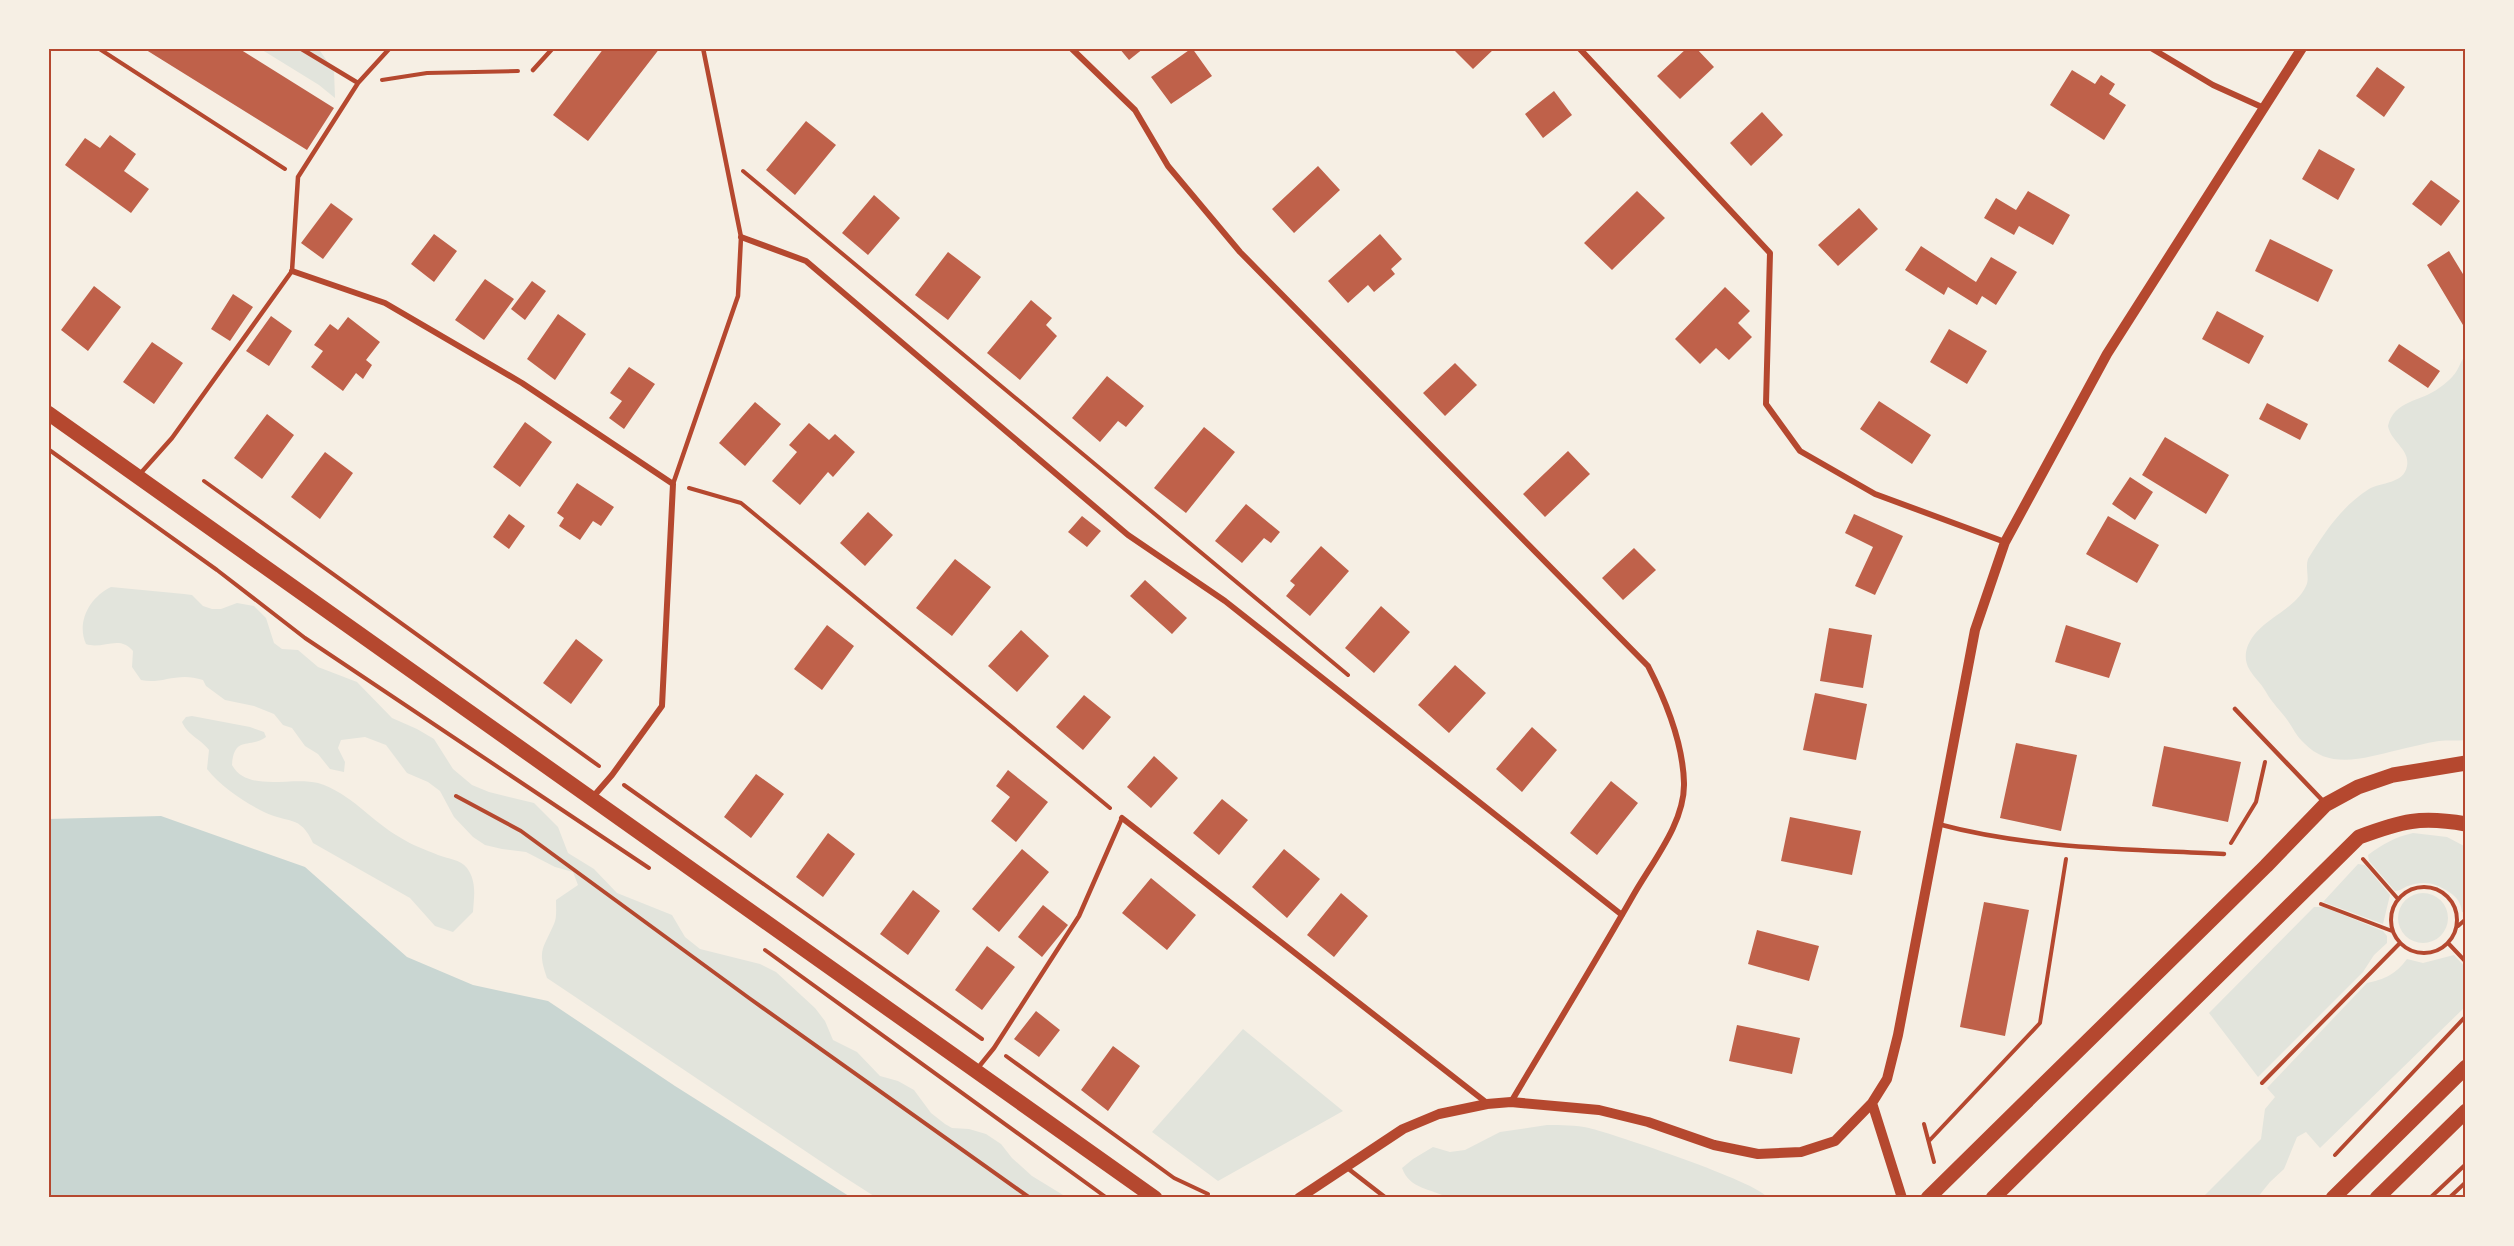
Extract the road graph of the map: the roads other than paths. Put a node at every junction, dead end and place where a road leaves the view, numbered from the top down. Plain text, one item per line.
1 (300, 48) edge
2 (390, 48) edge
3 (553, 48) edge
4 (703, 48) edge
5 (1071, 48) edge
6 (1579, 48) edge
7 (2151, 48) edge
8 (2302, 48) edge
9 (533, 70) road end
10 (358, 83) junction
11 (2264, 108) junction
12 (741, 237) junction
13 (292, 271) junction
14 (48, 413) edge
15 (138, 477) junction
16 (673, 484) junction
17 (2005, 542) junction
18 (2235, 709) dead end
19 (2466, 763) edge
20 (591, 798) junction
21 (2325, 805) junction
22 (1122, 818) joint
23 (2466, 824) edge
24 (1938, 825) junction
25 (2224, 854) road end
26 (1622, 915) junction
27 (2466, 1067) edge
28 (976, 1071) junction
29 (1511, 1102) junction
30 (1872, 1103) junction
31 (1487, 1104) junction
32 (2466, 1111) edge
33 (1346, 1167) junction
34 (1155, 1198) edge
35 (1299, 1198) edge
36 (1386, 1198) edge
37 (1902, 1198) edge
38 (1928, 1198) edge
39 (1992, 1198) edge
40 (2333, 1198) edge
41 (2377, 1198) edge

1 - 10 lane
2 - 10 lane
3 - 9 lane
4 - 12 lane
5 - 26 street
6 - 17 street
7 - 11 street
8 - 11 street
10 - 13 lane
11 - 17 street
12 - 16 lane
12 - 26 street
13 - 15 lane
13 - 16 street
14 - 15 main road
15 - 20 main road
16 - 20 street
17 - 24 street
18 - 21 lane
19 - 21 main road
20 - 28 main road
21 - 38 main road
22 - 28 lane
22 - 31 street
23 - 39 main road
24 - 25 lane
24 - 30 street
26 - 29 street
27 - 40 main road
28 - 34 main road
29 - 30 street
29 - 31 street
30 - 37 street
31 - 33 street
32 - 41 main road
33 - 35 street
33 - 36 lane

